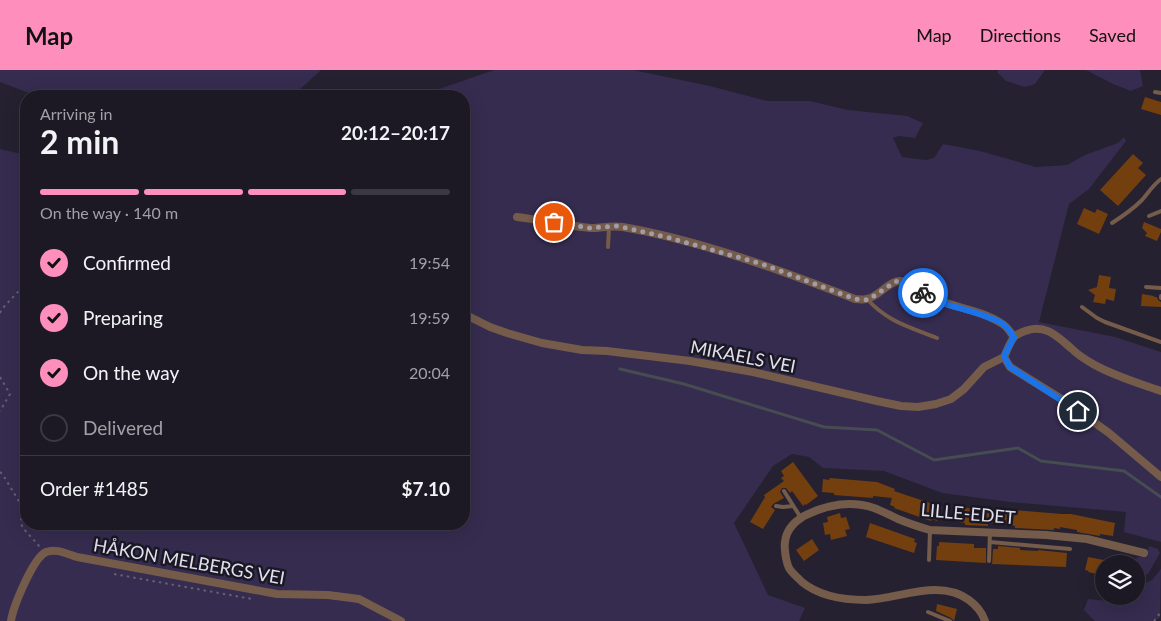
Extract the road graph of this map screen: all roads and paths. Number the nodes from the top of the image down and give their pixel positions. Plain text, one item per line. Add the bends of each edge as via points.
1 (1155, 92) dead end
2 (1161, 93) edge
3 (1161, 179) edge
4 (1161, 211) edge
5 (1149, 216) dead end
6 (517, 217) dead end
7 (1112, 223) dead end
8 (609, 227) junction
9 (608, 247) dead end
10 (1146, 287) dead end
11 (1161, 288) edge
12 (20, 290) edge
13 (868, 300) junction
14 (1082, 307) dead end
15 (0, 313) edge
16 (470, 317) edge
17 (1014, 337) junction
18 (937, 338) dead end
19 (1161, 342) edge
20 (1004, 356) junction
21 (0, 377) edge
22 (1161, 391) edge
23 (0, 411) edge
24 (0, 472) edge
25 (1161, 476) edge
26 (784, 491) dead end
27 (20, 503) edge
28 (776, 506) dead end
29 (793, 506) junction
30 (801, 518) junction
31 (25, 530) edge
32 (930, 530) junction
33 (990, 532) junction
34 (1028, 534) junction
35 (990, 542) junction
36 (1027, 544) junction
37 (1070, 549) dead end
38 (45, 552) junction
39 (1144, 553) dead end
40 (929, 560) dead end
41 (990, 561) dead end
42 (110, 573) dead end
43 (257, 600) dead end
44 (928, 612) dead end
45 (1161, 612) edge
46 (11, 621) edge
47 (401, 621) edge
48 (950, 621) edge
49 (985, 621) edge
50 (1154, 621) edge

1 - 2 lane
3 - 7 lane via 1142,200
4 - 5 lane
6 - 8 street via 590,228
8 - 9 lane
8 - 13 street via 624,227 716,250 855,299
10 - 11 lane
12 - 15 path
13 - 17 street via 901,280 929,297 1002,323
13 - 18 lane via 891,320
14 - 19 lane via 1106,322
16 - 20 street, MIKAELS VEI via 490,327 542,343 753,372 901,406 918,407 951,398 984,367
17 - 20 street
17 - 22 street via 1029,330 1045,329 1094,365
20 - 25 street via 1010,367 1109,433
21 - 23 path via 10,394
24 - 27 path
26 - 29 lane
28 - 29 lane
29 - 30 lane
30 - 32 street, LILLE-EDET via 826,506 854,504 871,507
30 - 49 street, LILLE-EDET via 785,535 784,548 788,568 802,582 820,592 867,600 929,590 950,591 978,607
31 - 38 path
32 - 33 street, LILLE-EDET
32 - 40 lane
33 - 34 street, LILLE-EDET
33 - 35 lane
34 - 36 lane
34 - 39 street, LILLE-EDET via 1086,539
35 - 36 lane
35 - 41 lane
36 - 37 lane
38 - 46 street via 25,580
38 - 47 street, HÅKON MELBERGS VEI via 58,551 277,594 360,599
42 - 43 path
44 - 48 lane
45 - 50 path

